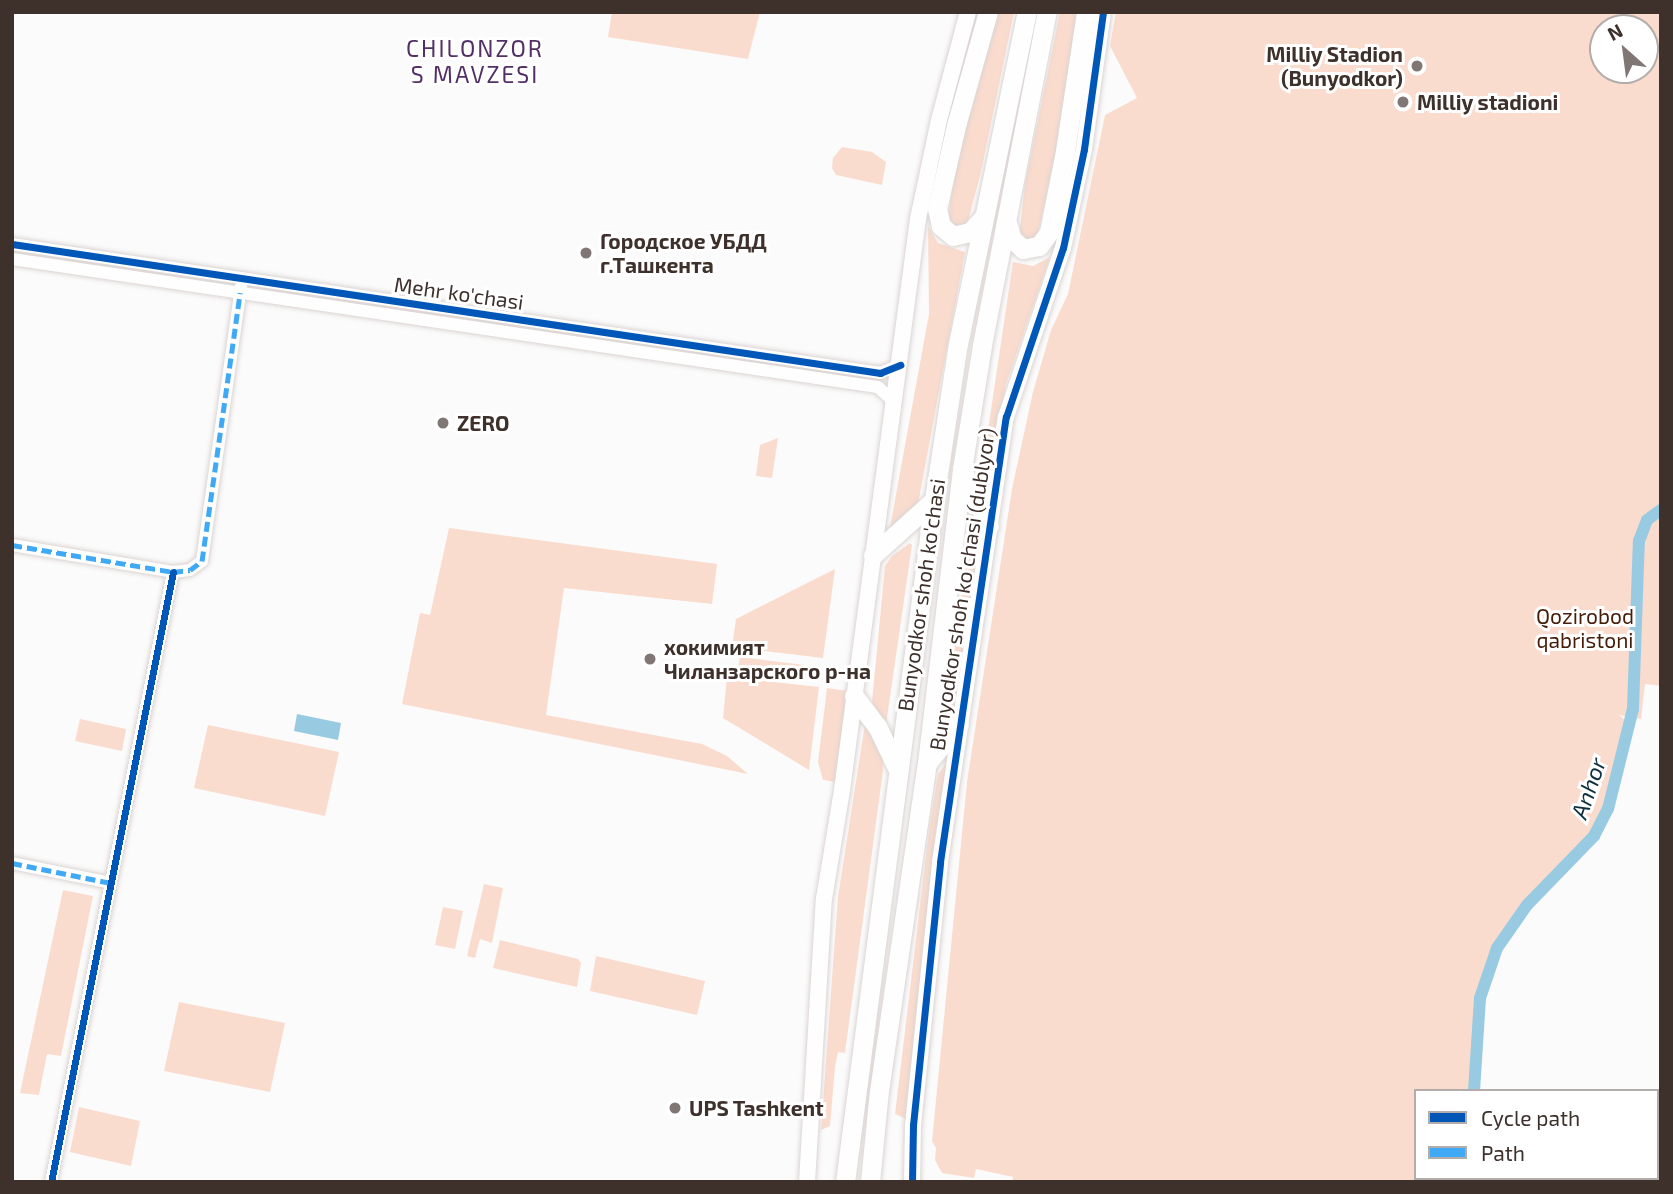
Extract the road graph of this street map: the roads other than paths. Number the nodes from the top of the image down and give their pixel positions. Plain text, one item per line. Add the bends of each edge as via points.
1 (968, 12) edge
2 (988, 12) edge
3 (1027, 12) edge
4 (1047, 12) edge
5 (1086, 12) edge
6 (1104, 12) edge
7 (983, 218) junction
8 (1007, 222) junction
9 (12, 244) edge
10 (12, 259) edge
11 (109, 259) junction
12 (107, 273) junction
13 (249, 279) junction
14 (247, 294) junction
15 (472, 312) junction
16 (495, 316) junction
17 (470, 327) junction
18 (493, 330) junction
19 (900, 365) junction
20 (880, 373) junction
21 (878, 387) junction
22 (894, 408) junction
23 (962, 469) junction
24 (933, 500) junction
25 (989, 526) junction
26 (12, 545) edge
27 (873, 555) junction
28 (173, 572) junction
29 (854, 696) junction
30 (959, 724) junction
31 (927, 763) junction
32 (898, 770) junction
33 (12, 863) edge
34 (111, 884) junction
35 (51, 1182) edge
36 (807, 1182) edge
37 (845, 1182) edge
38 (870, 1182) edge
39 (912, 1182) edge

1 - 19 street via 918,219
2 - 7 main road via 937,209 941,226 953,236 970,232
3 - 7 main road, Bunyodkor shoh ko'chasi
4 - 8 main road, Bunyodkor shoh ko'chasi
5 - 8 main road via 1049,232 1039,246 1023,249 1012,239
6 - 25 street, Bunyodkor shoh koʻchasi (dublyor) via 1084,149 1063,248 1006,417
7 - 24 main road, Bunyodkor shoh ko'chasi
8 - 23 main road, Bunyodkor shoh ko'chasi
9 - 11 street, Mehr ko'chasi
10 - 12 street, Mehr ko'chasi
11 - 12 street
11 - 13 street, Mehr ko'chasi
12 - 14 street, Mehr ko'chasi
13 - 14 street
13 - 15 street, Mehr ko'chasi
14 - 17 street, Mehr ko'chasi
14 - 28 street via 202,561 190,570
15 - 16 street, Mehr ko'chasi
15 - 17 street
16 - 18 street
16 - 20 street, Mehr ko'chasi
17 - 18 street, Mehr ko'chasi
18 - 21 street, Mehr ko'chasi
19 - 20 street
19 - 22 street
20 - 21 street
21 - 22 street
22 - 27 street
23 - 25 main road
23 - 31 main road, Bunyodkor shoh ko'chasi
24 - 27 main road
24 - 32 main road, Bunyodkor shoh ko'chasi
25 - 30 street, Bunyodkor shoh koʻchasi (dublyor)
26 - 28 street
27 - 29 street
28 - 34 street
29 - 32 main road via 877,726
29 - 36 street via 824,898
30 - 31 main road
30 - 39 street, Bunyodkor shoh koʻchasi (dublyor) via 913,1125
31 - 38 main road, Bunyodkor shoh ko'chasi
32 - 37 main road, Bunyodkor shoh ko'chasi
33 - 34 street
34 - 35 street

